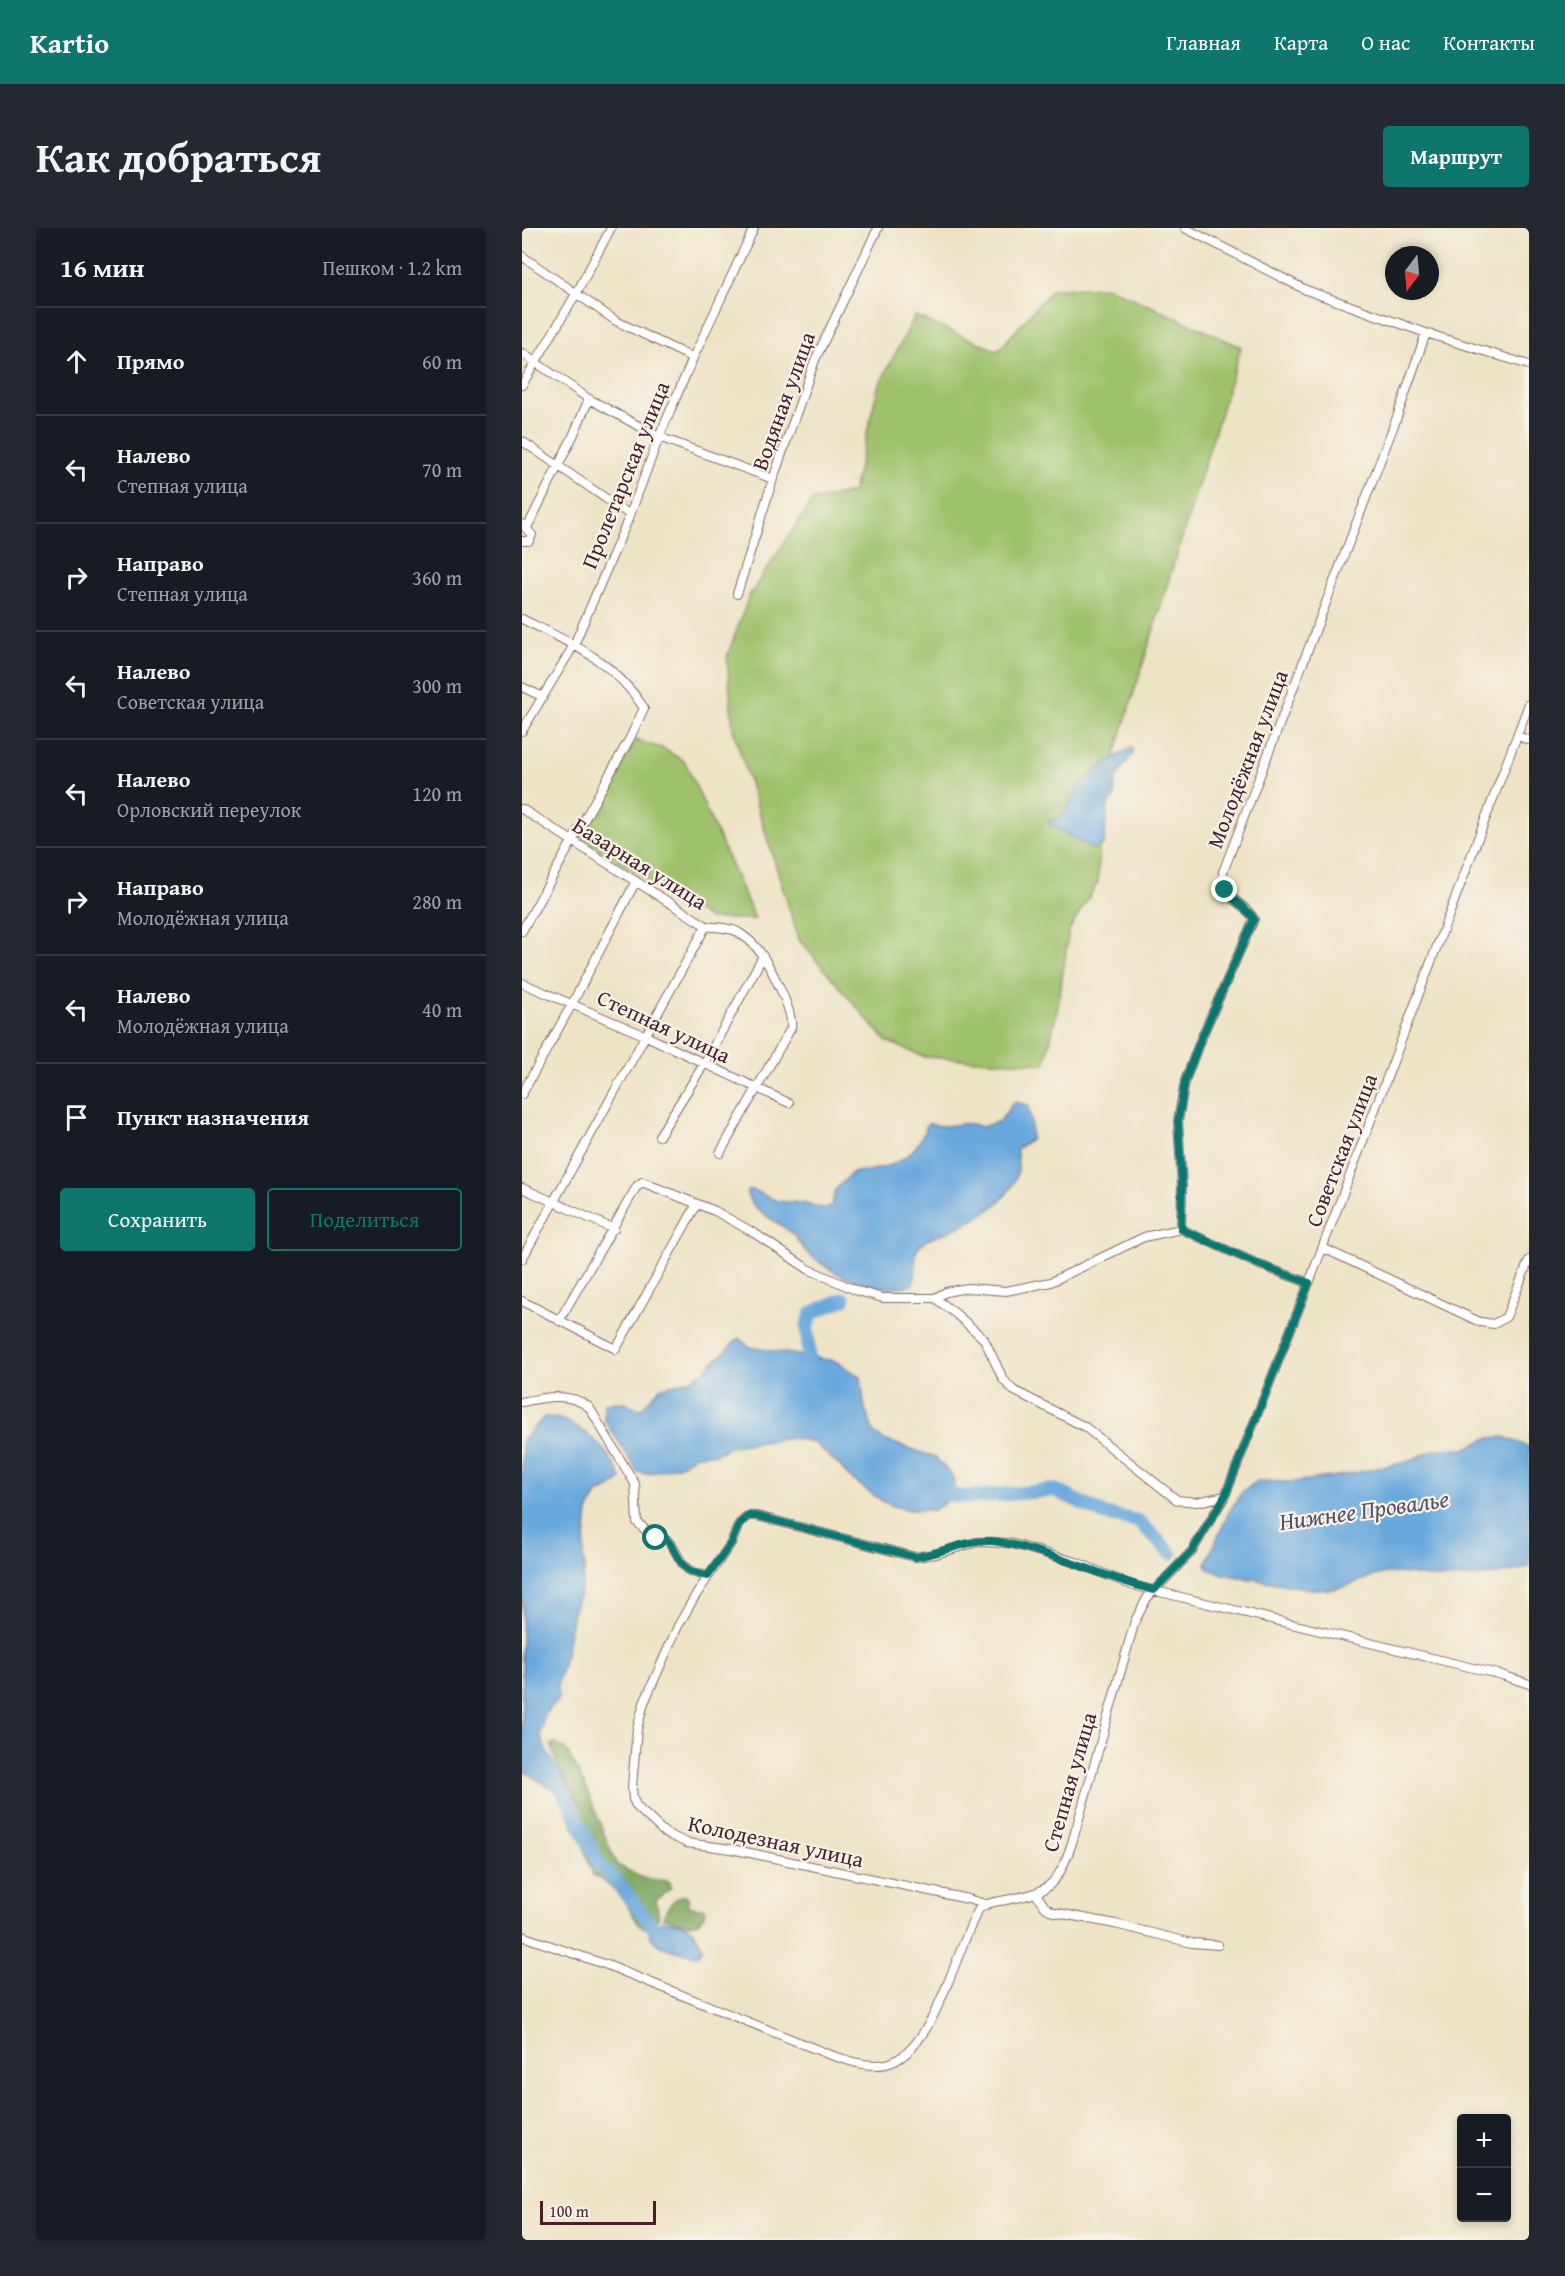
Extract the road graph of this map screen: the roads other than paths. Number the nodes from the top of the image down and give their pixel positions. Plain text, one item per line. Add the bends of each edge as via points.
1 (611, 228) edge
2 (754, 228) edge
3 (878, 228) edge
4 (1185, 228) edge
5 (522, 256) edge
6 (576, 294) junction
7 (1426, 333) junction
8 (522, 353) edge
9 (693, 358) junction
10 (536, 362) junction
11 (1529, 365) edge
12 (522, 386) edge
13 (589, 399) junction
14 (659, 437) junction
15 (522, 441) edge
16 (558, 465) junction
17 (773, 479) junction
18 (630, 515) junction
19 (524, 526) edge
20 (522, 541) edge
21 (737, 594) dead end
22 (522, 619) edge
23 (574, 645) junction
24 (522, 687) edge
25 (543, 697) junction
26 (1529, 704) edge
27 (522, 731) edge
28 (1517, 736) junction
29 (1529, 740) edge
30 (522, 809) edge
31 (572, 841) junction
32 (636, 881) junction
33 (706, 926) junction
34 (522, 931) edge
35 (763, 957) junction
36 (522, 984) edge
37 (572, 1004) junction
38 (646, 1036) junction
39 (704, 1064) junction
40 (756, 1089) junction
41 (522, 1094) edge
42 (789, 1103) dead end
43 (659, 1136) dead end
44 (720, 1153) dead end
45 (522, 1188) edge
46 (554, 1201) junction
47 (697, 1204) junction
48 (614, 1229) junction
49 (1181, 1229) junction
50 (1323, 1248) junction
51 (522, 1259) edge
52 (1529, 1260) edge
53 (1309, 1283) junction
54 (935, 1298) junction
55 (522, 1301) edge
56 (559, 1321) junction
57 (522, 1402) edge
58 (1225, 1496) junction
59 (708, 1576) junction
60 (1154, 1590) junction
61 (1529, 1684) edge
62 (1036, 1894) junction
63 (985, 1904) junction
64 (522, 1936) edge
65 (1218, 1945) dead end

1 - 6 street
2 - 9 street, Пролетарская улица
3 - 17 street, Водяная улица via 815,360
4 - 7 street via 1306,290
5 - 6 street
6 - 9 street via 616,321
6 - 10 street
7 - 11 street
7 - 49 street, Молодёжная улица via 1223,872 1225,890 1254,919 1182,1091 1178,1121
8 - 10 street
9 - 14 street, Пролетарская улица
10 - 12 street
10 - 13 street
13 - 14 street
13 - 16 street
14 - 17 street
14 - 18 street, Пролетарская улица
15 - 16 street
16 - 18 street
16 - 19 street
17 - 21 street, Водяная улица
18 - 23 street, Пролетарская улица
19 - 20 street via 532,536 529,541
22 - 23 street
23 - 25 street, Пролетарская улица
23 - 31 street via 607,666 631,688 644,708
24 - 25 street
25 - 27 street, Пролетарская улица
26 - 28 street, Советская улица
28 - 29 street
28 - 50 street, Советская улица
30 - 31 street, Базарная улица
31 - 32 street, Базарная улица
31 - 34 street
32 - 33 street, Базарная улица
32 - 37 street
33 - 35 street, Базарная улица via 738,932
33 - 38 street
35 - 39 street
35 - 40 street, Базарная улица via 791,1016 792,1028
36 - 37 street, Степная улица
37 - 38 street, Степная улица
37 - 41 street
38 - 39 street, Степная улица
38 - 46 street
39 - 40 street, Степная улица
39 - 43 street
40 - 42 street, Степная улица
40 - 44 street
45 - 46 street
46 - 48 street
46 - 51 street
47 - 48 street via 642,1182
47 - 54 street via 732,1220 834,1282 883,1298
47 - 56 street via 616,1349
48 - 56 street
49 - 53 street
49 - 54 street via 1144,1237 1051,1282 1006,1291 956,1290
50 - 52 street via 1480,1322 1494,1324 1506,1317
50 - 53 street, Советская улица
53 - 58 street, Советская улица
54 - 58 street via 984,1339 1003,1379 1018,1393 1085,1427 1177,1500 1197,1502
55 - 56 street
57 - 59 street via 558,1396 582,1401 589,1407 635,1484 639,1526 656,1538 667,1540 690,1571
58 - 60 street, Советская улица via 1192,1551
59 - 60 street via 739,1524 748,1516 757,1516 915,1557 977,1542 1010,1543
59 - 63 street, Колодезная улица via 678,1626 640,1715 632,1787 637,1807 665,1833 687,1843
60 - 61 street
60 - 62 street, Степная улица via 1135,1621 1065,1862 1054,1882
62 - 63 street
62 - 65 street via 1053,1912 1192,1943
63 - 64 street via 973,1920 928,2026 913,2048 900,2059 874,2065 828,2054 607,1965

